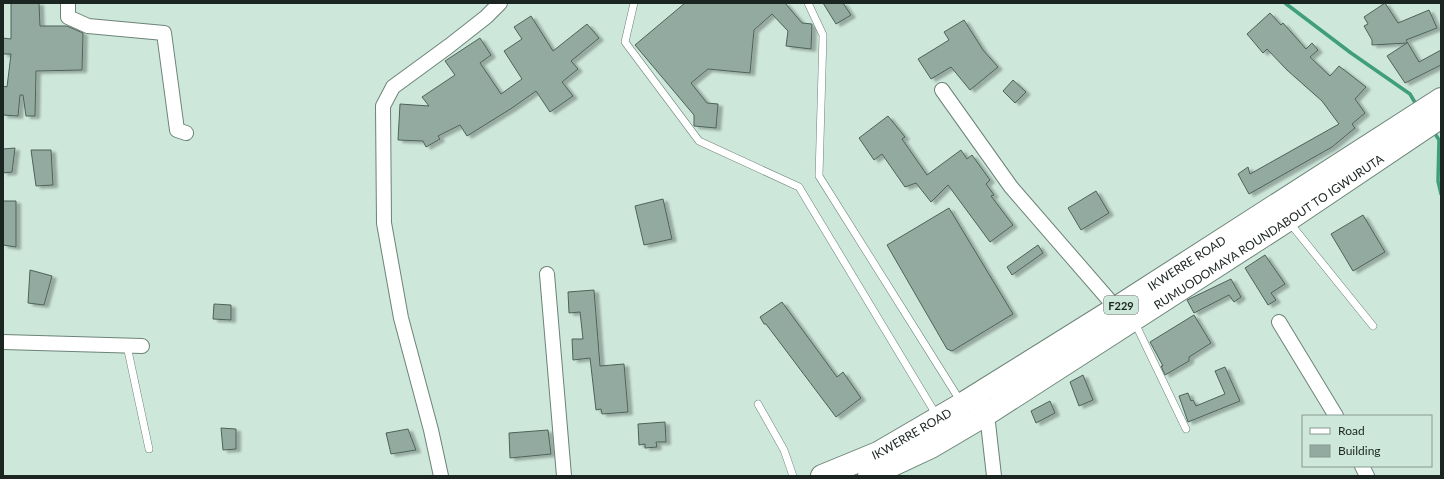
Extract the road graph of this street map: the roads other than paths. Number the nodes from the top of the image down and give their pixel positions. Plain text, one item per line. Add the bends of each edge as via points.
1 (68, 3) edge
2 (500, 3) edge
3 (634, 3) edge
4 (808, 3) edge
5 (942, 90) dead end
6 (1429, 116) edge
7 (186, 133) dead end
8 (1288, 220) junction
9 (547, 274) dead end
10 (1124, 313) junction
11 (1279, 322) dead end
12 (1373, 326) dead end
13 (3, 342) edge
14 (127, 346) junction
15 (142, 346) dead end
16 (970, 399) junction
17 (758, 404) dead end
18 (987, 414) junction
19 (1335, 415) edge
20 (938, 418) junction
21 (1186, 429) dead end
22 (149, 449) dead end
23 (1362, 467) edge
24 (441, 476) edge
25 (564, 476) edge
26 (793, 476) edge
27 (822, 476) edge
28 (869, 476) edge
29 (994, 476) edge
30 (1367, 476) edge

1 - 7 street via 68,17 88,26 164,33 177,130
2 - 24 street via 455,42 392,87 383,106 384,223 401,318
3 - 20 lane via 625,42 699,141 799,187
4 - 16 lane via 823,35 819,176
5 - 10 street via 1011,186
6 - 8 main road, RUMUODOMAYA ROUNDABOUT TO IGWURUTA / F229
6 - 10 main road, IKWERRE ROAD / F229
8 - 10 main road, RUMUODOMAYA ROUNDABOUT TO IGWURUTA / F229
8 - 12 lane
9 - 25 street
10 - 16 main road, IKWERRE ROAD / F229
10 - 18 main road, RUMUODOMAYA ROUNDABOUT TO IGWURUTA / F229
10 - 21 lane
11 - 19 street
13 - 14 street
14 - 15 street
14 - 22 lane
16 - 18 street
16 - 20 main road, IKWERRE ROAD / F229
17 - 26 lane via 784,450
18 - 28 main road, RUMUODOMAYA ROUNDABOUT TO IGWURUTA / F229 via 899,466
18 - 29 street
20 - 27 main road, IKWERRE ROAD / F229 via 878,453
23 - 30 street

